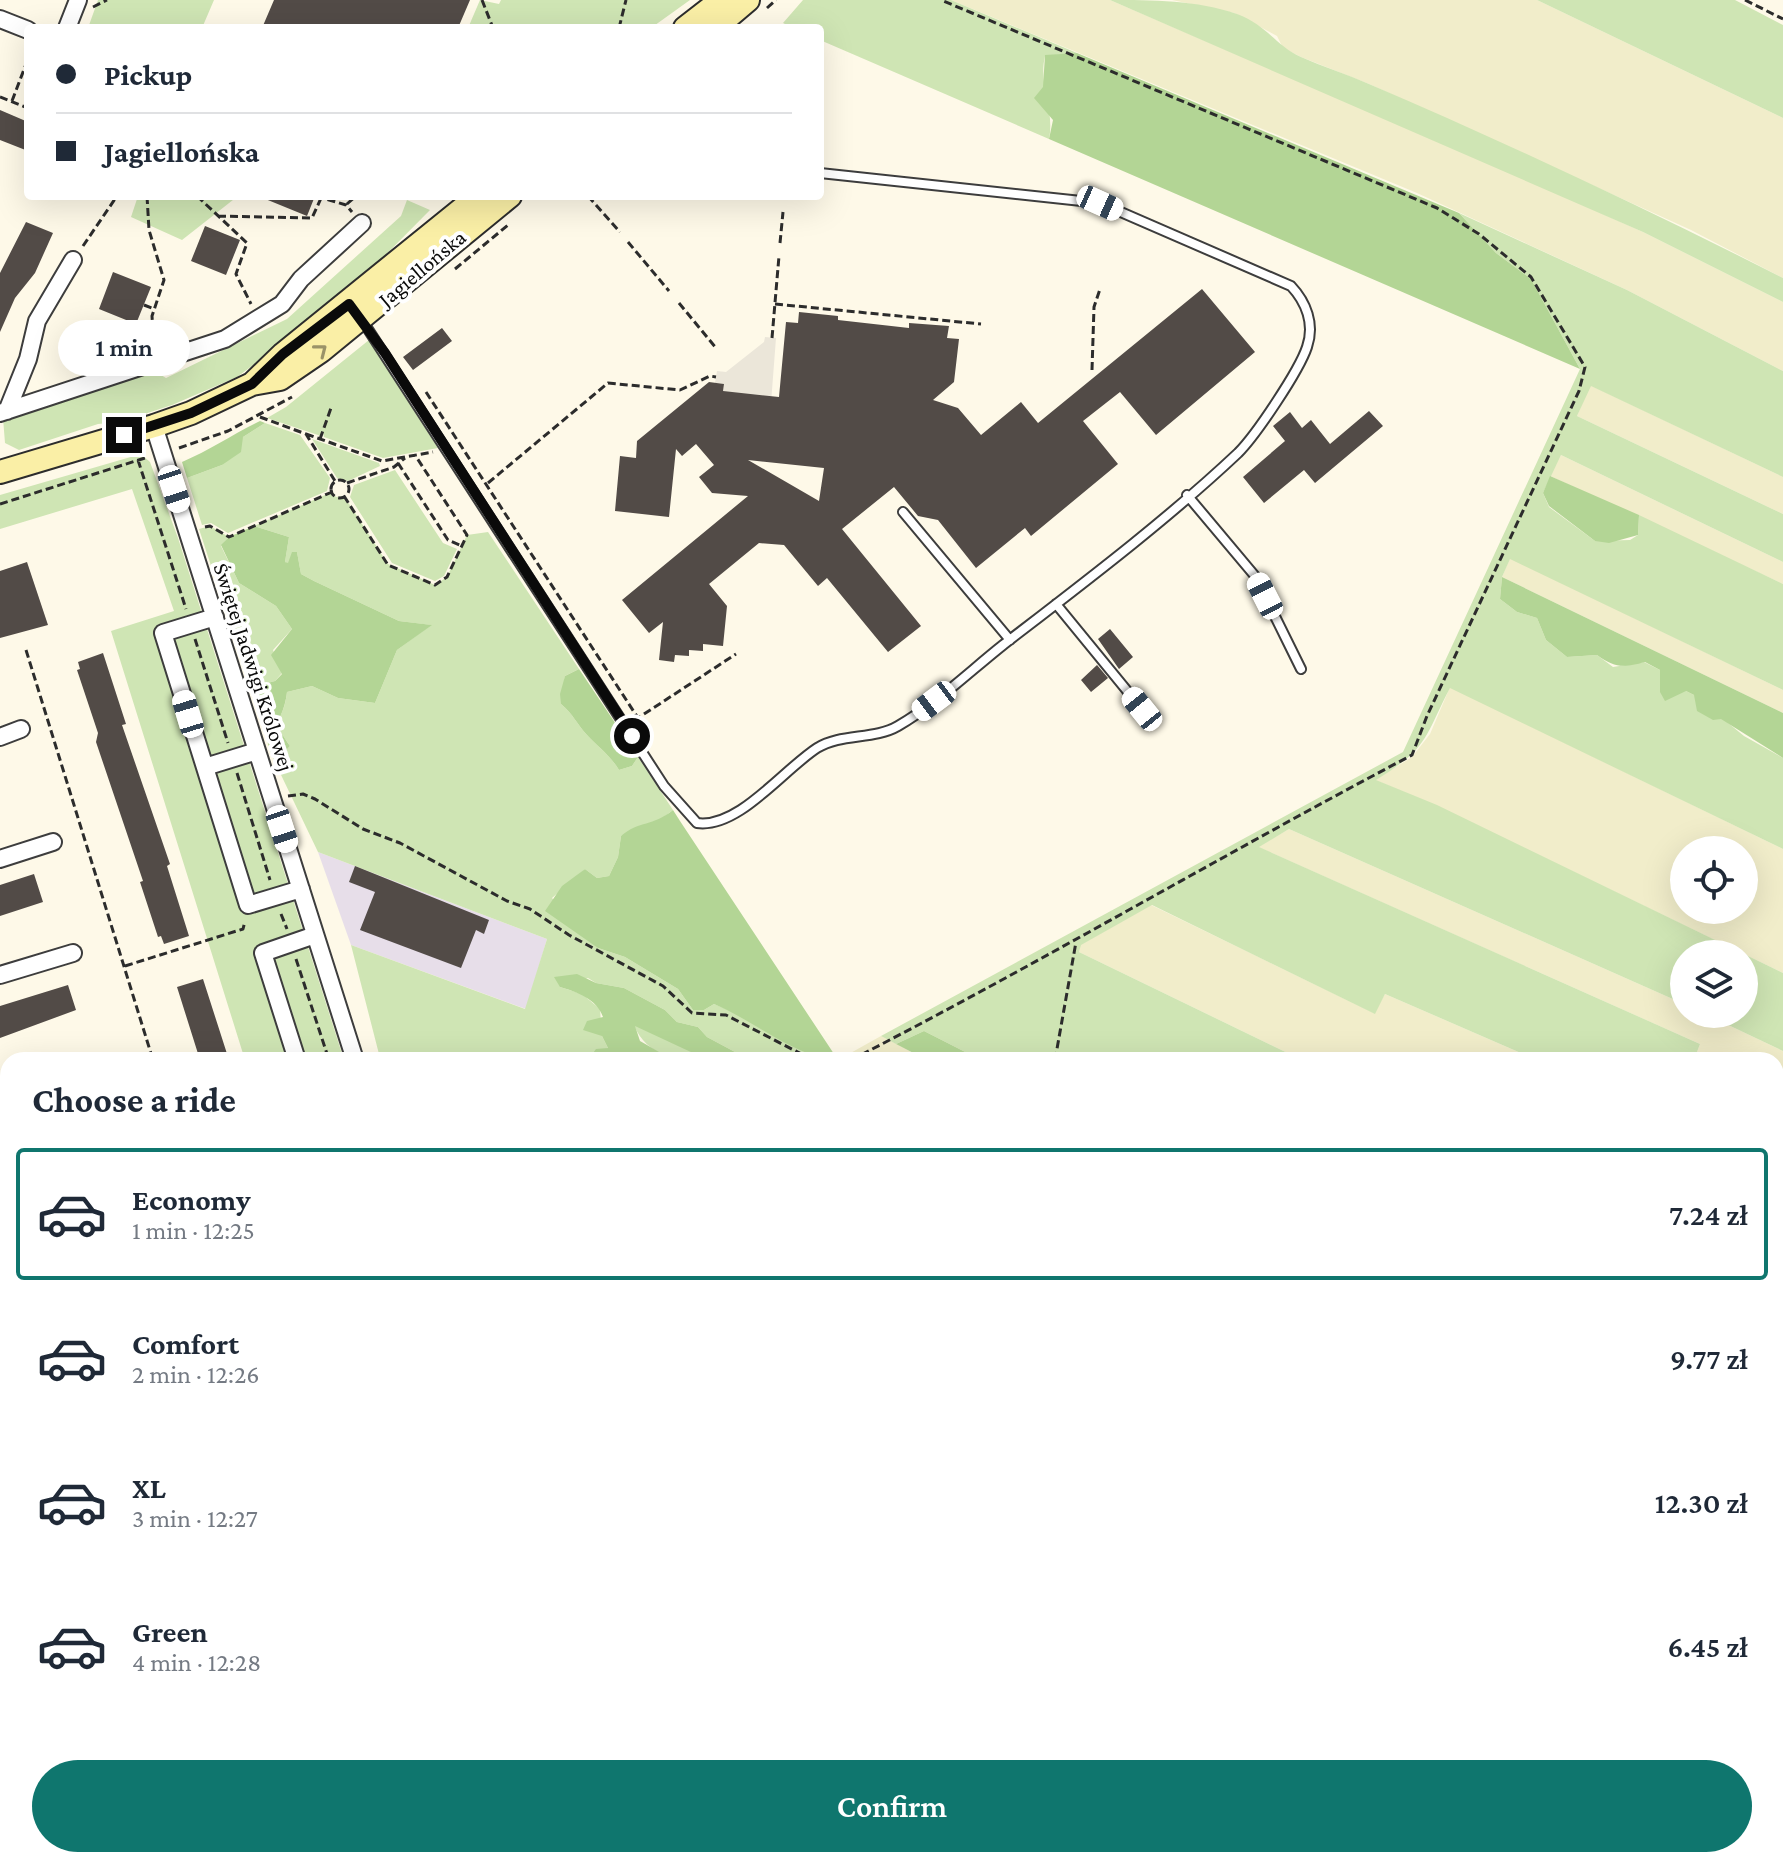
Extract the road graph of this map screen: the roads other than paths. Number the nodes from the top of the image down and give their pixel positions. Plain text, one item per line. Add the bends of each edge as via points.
1 (78, 0) edge
2 (735, 2) edge
3 (0, 19) edge
4 (69, 24) edge
5 (693, 24) edge
6 (718, 24) edge
7 (24, 28) edge
8 (824, 173) edge
9 (474, 200) edge
10 (505, 200) edge
11 (362, 223) road end
12 (73, 260) road end
13 (355, 311) junction
14 (3, 412) edge
15 (154, 426) junction
16 (1, 469) edge
17 (1187, 495) junction
18 (903, 512) dead end
19 (1056, 604) junction
20 (215, 617) junction
21 (1010, 640) junction
22 (1301, 669) dead end
23 (1142, 709) dead end
24 (21, 729) dead end
25 (0, 737) edge
26 (257, 751) junction
27 (205, 767) junction
28 (53, 842) dead end
29 (0, 859) edge
30 (301, 889) junction
31 (315, 935) junction
32 (73, 953) dead end
33 (0, 975) edge
34 (294, 1052) edge
35 (348, 1052) edge

1 - 4 street
2 - 5 street
2 - 6 street
3 - 7 street
8 - 17 lane via 1100,203 1291,286 1303,298 1311,325 1308,346 1240,450
9 - 13 street, Jagiellońska
10 - 13 street, Jagiellońska
11 - 14 street via 301,279 282,304 225,339
12 - 14 street via 37,321 28,359
13 - 15 street, Jagiellońska via 283,354 252,384
13 - 21 lane via 664,786 697,823 713,825 735,814 818,747 894,729
15 - 16 street, Jagiellońska
15 - 20 street, Świętej Jadwigi Królowej
17 - 19 lane
17 - 22 lane via 1255,576
18 - 21 lane
19 - 21 lane
19 - 23 lane
20 - 26 street, Świętej Jadwigi Królowej
20 - 27 street via 163,633
24 - 25 street
26 - 27 street
26 - 30 street, Świętej Jadwigi Królowej
27 - 30 street via 248,905
28 - 29 street
30 - 31 street, Świętej Jadwigi Królowej
31 - 34 street via 263,953
31 - 35 street, Świętej Jadwigi Królowej
32 - 33 street

